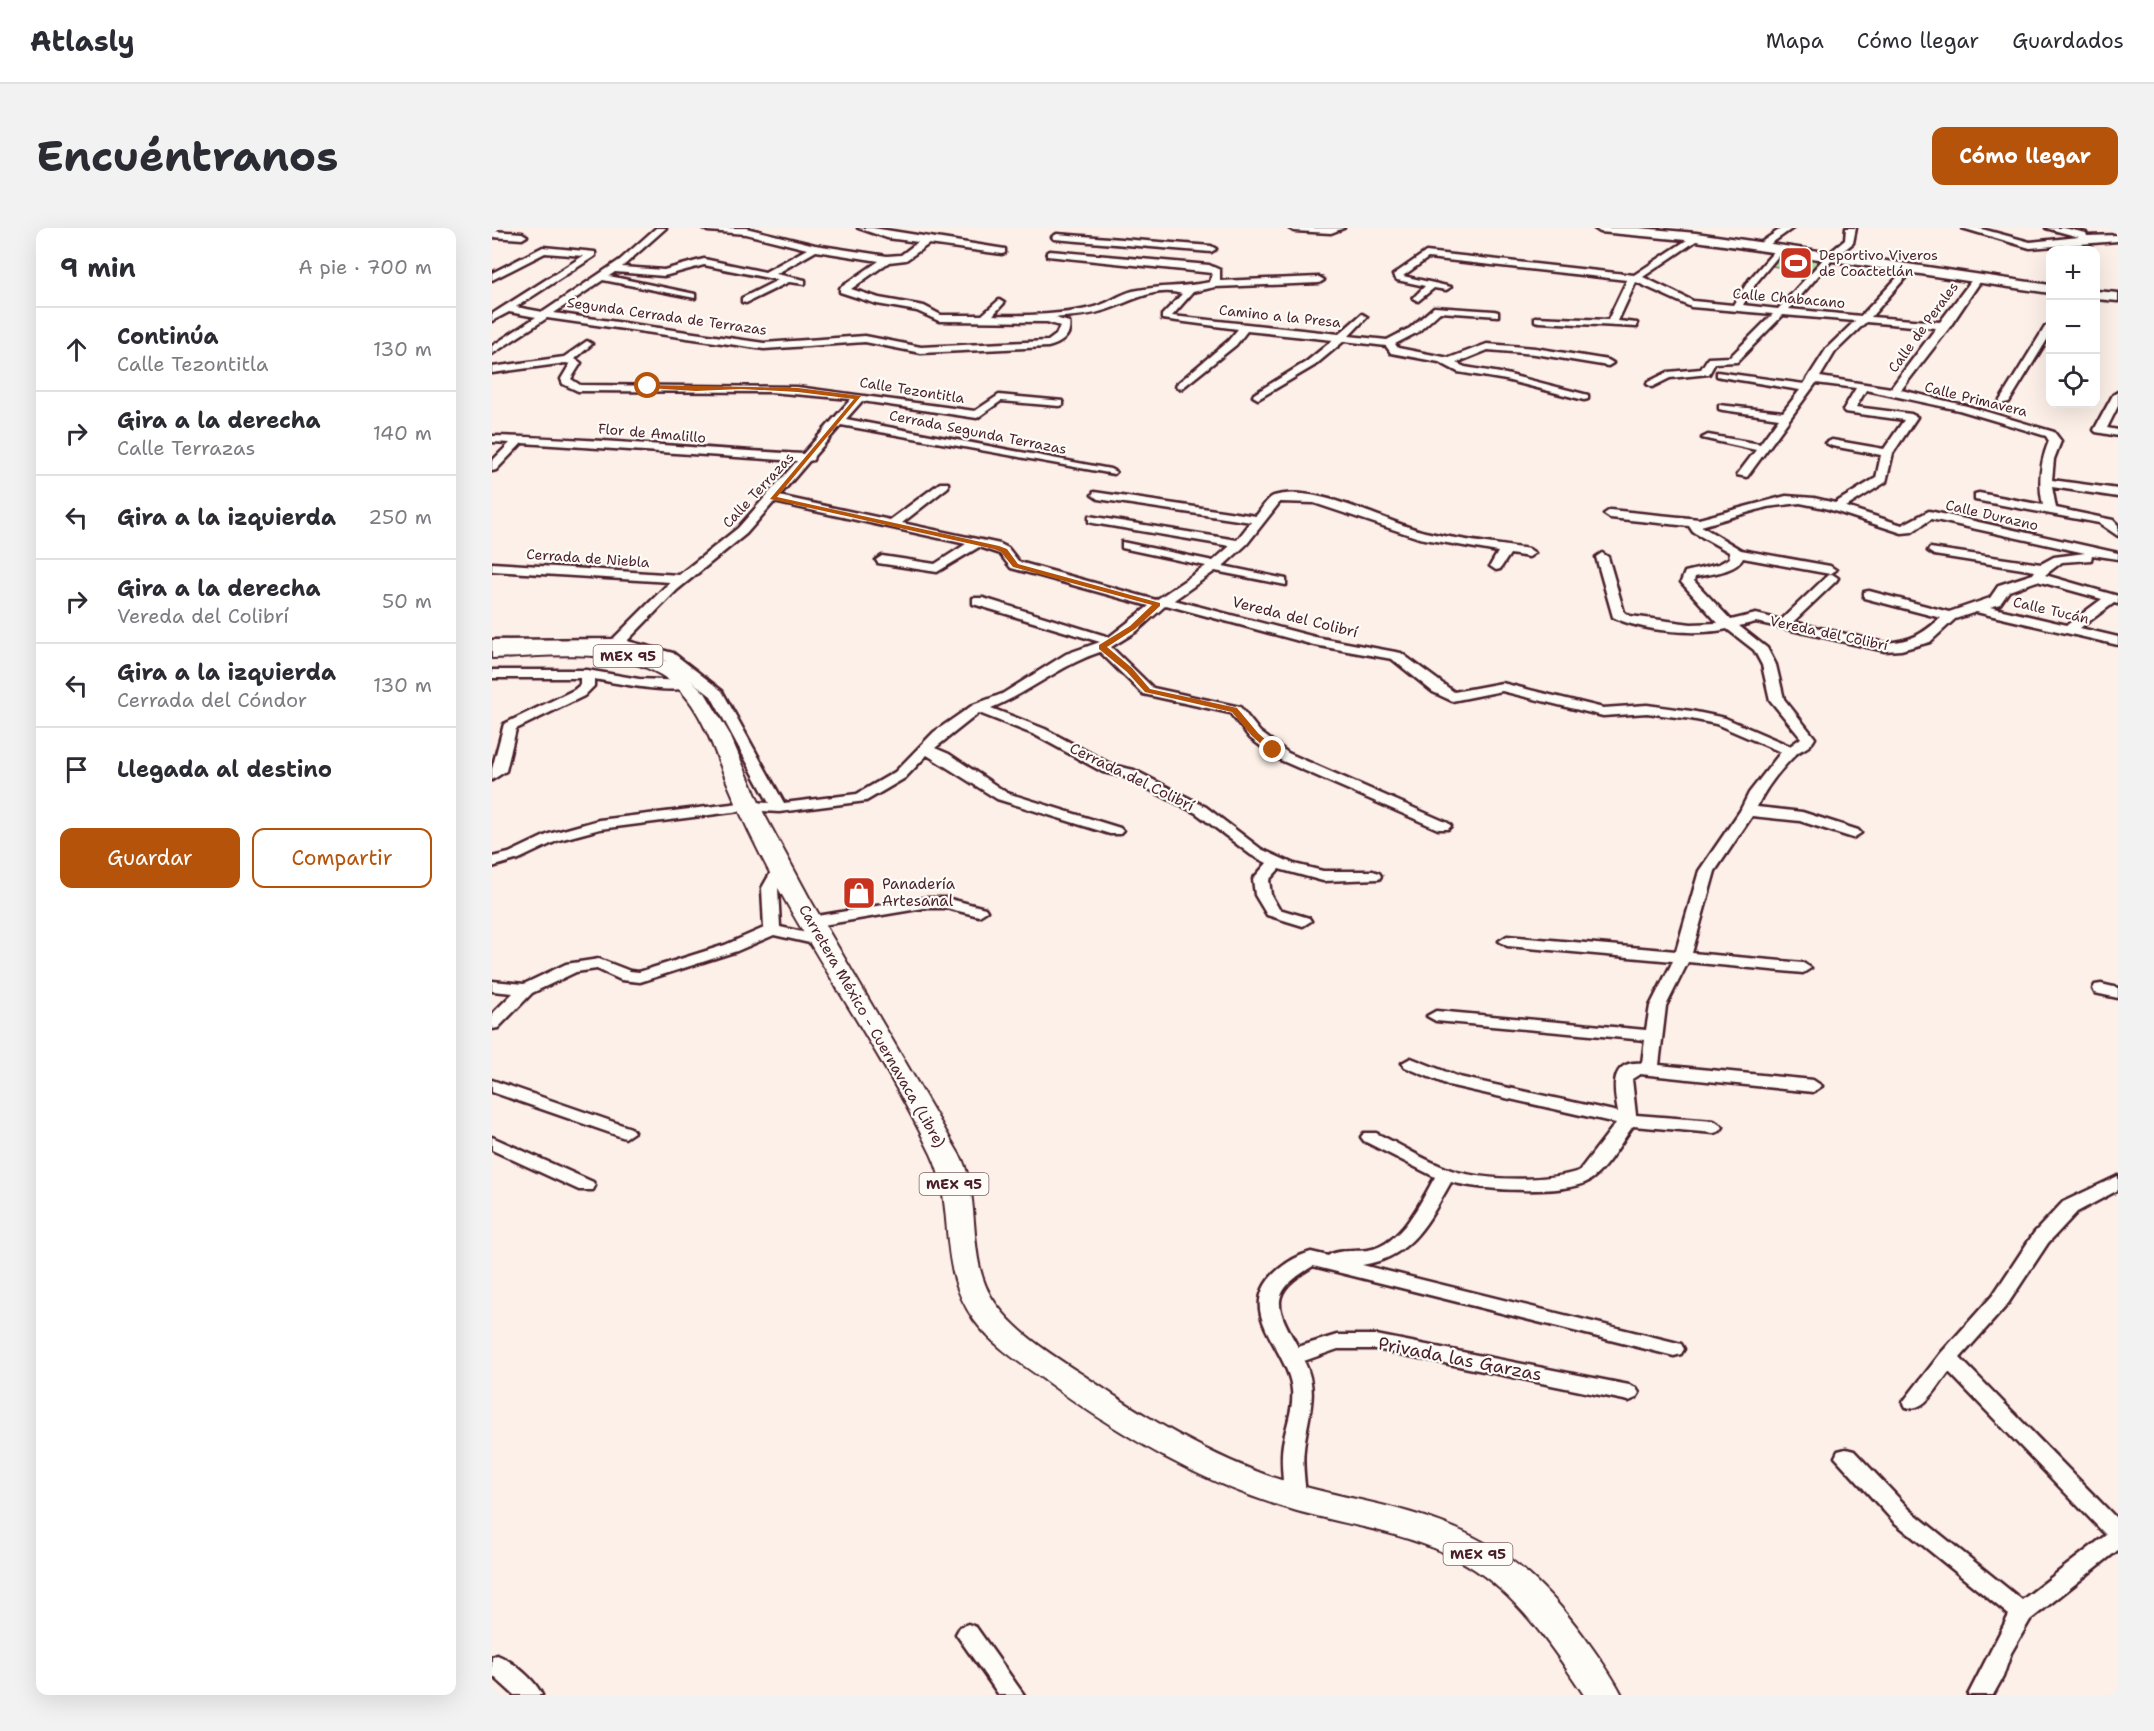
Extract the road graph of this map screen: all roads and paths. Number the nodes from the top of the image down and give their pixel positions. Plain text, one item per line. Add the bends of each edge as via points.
1 (661, 228) edge
2 (708, 228) edge
3 (863, 228) edge
4 (1294, 228) edge
5 (1339, 228) edge
6 (1600, 228) edge
7 (1788, 228) edge
8 (1851, 228) edge
9 (1967, 228) edge
10 (2051, 228) edge
11 (492, 234) edge
12 (522, 236) dead end
13 (1057, 237) dead end
14 (1696, 237) junction
15 (2094, 238) junction
16 (2118, 238) edge
17 (926, 241) junction
18 (1760, 247) junction
19 (815, 248) junction
20 (1211, 249) dead end
21 (1778, 250) junction
22 (1002, 251) dead end
23 (1050, 254) dead end
24 (1830, 257) junction
25 (887, 259) junction
26 (1909, 268) junction
27 (613, 269) junction
28 (766, 275) junction
29 (492, 277) edge
30 (601, 277) junction
31 (1636, 278) junction
32 (788, 279) junction
33 (1977, 279) junction
34 (1319, 280) dead end
35 (802, 282) dead end
36 (1215, 284) junction
37 (1431, 285) junction
38 (1446, 287) dead end
39 (2046, 288) edge
40 (1187, 292) junction
41 (1271, 292) dead end
42 (2100, 295) edge
43 (691, 296) dead end
44 (2118, 297) edge
45 (1418, 298) dead end
46 (746, 300) dead end
47 (999, 303) dead end
48 (1737, 307) junction
49 (507, 309) junction
50 (1780, 310) junction
51 (547, 313) junction
52 (1494, 314) dead end
53 (1362, 317) dead end
54 (492, 318) edge
55 (1864, 318) junction
56 (1031, 319) junction
57 (1539, 319) dead end
58 (983, 320) junction
59 (1563, 321) junction
60 (1612, 323) junction
61 (1634, 325) dead end
62 (1945, 326) junction
63 (1245, 327) junction
64 (1558, 333) dead end
65 (2046, 334) edge
66 (1342, 337) junction
67 (1389, 343) junction
68 (586, 344) dead end
69 (492, 351) edge
70 (567, 360) junction
71 (1446, 363) junction
72 (1608, 363) dead end
73 (492, 370) edge
74 (1721, 374) dead end
75 (1652, 384) dead end
76 (1810, 384) junction
77 (1863, 385) junction
78 (1181, 386) dead end
79 (1894, 392) junction
80 (2118, 395) edge
81 (1258, 396) dead end
82 (859, 397) junction
83 (1584, 397) dead end
84 (2004, 402) dead end
85 (1059, 403) dead end
86 (1723, 407) dead end
87 (1786, 417) junction
88 (840, 422) junction
89 (2118, 433) edge
90 (1708, 438) dead end
91 (492, 439) edge
92 (518, 441) junction
93 (1832, 443) dead end
94 (1763, 448) junction
95 (1887, 453) junction
96 (809, 458) junction
97 (492, 468) edge
98 (1110, 472) dead end
99 (1743, 475) dead end
100 (2045, 483) junction
101 (944, 485) dead end
102 (2118, 493) edge
103 (1098, 495) dead end
104 (1979, 497) dead end
105 (773, 498) junction
106 (1834, 509) junction
107 (2050, 512) junction
108 (1610, 514) dead end
109 (1094, 519) dead end
110 (1259, 520) junction
111 (1700, 523) junction
112 (893, 524) junction
113 (2118, 532) edge
114 (977, 543) junction
115 (1238, 544) junction
116 (1126, 545) dead end
117 (1506, 550) junction
118 (1934, 551) dead end
119 (1529, 553) dead end
120 (1737, 553) junction
121 (1602, 557) dead end
122 (882, 560) dead end
123 (2117, 560) edge
124 (1214, 566) junction
125 (1496, 566) dead end
126 (492, 567) edge
127 (2039, 572) junction
128 (682, 579) junction
129 (1281, 582) dead end
130 (1869, 595) dead end
131 (2115, 599) edge
132 (978, 601) dead end
133 (1161, 603) junction
134 (1976, 608) junction
135 (1950, 616) junction
136 (1785, 623) junction
137 (1729, 625) junction
138 (2070, 629) junction
139 (2118, 641) edge
140 (617, 643) junction
141 (492, 644) edge
142 (1106, 644) junction
143 (492, 652) edge
144 (492, 674) edge
145 (587, 674) junction
146 (686, 685) junction
147 (978, 708) junction
148 (925, 749) junction
149 (1790, 751) junction
150 (492, 776) edge
151 (748, 806) junction
152 (779, 808) junction
153 (1748, 811) junction
154 (1443, 826) dead end
155 (1115, 831) dead end
156 (1853, 832) dead end
157 (492, 862) edge
158 (1277, 862) junction
159 (781, 868) junction
160 (1373, 876) dead end
161 (978, 911) dead end
162 (1303, 921) dead end
163 (772, 930) junction
164 (817, 932) junction
165 (1507, 941) dead end
166 (1682, 959) junction
167 (1803, 968) dead end
168 (492, 986) edge
169 (526, 989) junction
170 (1436, 1016) dead end
171 (492, 1024) edge
172 (1654, 1036) junction
173 (1411, 1063) dead end
174 (1650, 1068) junction
175 (492, 1086) edge
176 (1813, 1086) dead end
177 (1628, 1120) junction
178 (1714, 1127) dead end
179 (625, 1132) dead end
180 (1370, 1137) dead end
181 (492, 1143) edge
182 (1446, 1174) junction
183 (2118, 1182) edge
184 (586, 1186) dead end
185 (1311, 1259) junction
186 (1674, 1349) dead end
187 (1292, 1357) junction
188 (1948, 1358) junction
189 (1629, 1393) dead end
190 (1914, 1402) dead end
191 (1846, 1457) dead end
192 (1295, 1497) junction
193 (2118, 1534) edge
194 (2118, 1538) edge
195 (2022, 1613) junction
196 (968, 1634) dead end
197 (497, 1665) dead end
198 (530, 1695) edge
199 (1012, 1695) edge
200 (1604, 1695) edge
201 (1980, 1695) edge

1 - 27 street
2 - 19 street via 746,231
3 - 17 street
4 - 5 street
6 - 14 street
7 - 18 street
8 - 24 street via 1850,241
9 - 15 street via 2030,245
10 - 15 street
11 - 12 street
13 - 20 street via 1134,239
14 - 18 street
14 - 31 street
15 - 16 street
17 - 22 street
17 - 25 street via 903,258
18 - 21 street
19 - 25 street
19 - 28 street
21 - 24 street
21 - 48 street
23 - 36 street via 1209,268 1217,272
24 - 26 street
24 - 50 street
25 - 58 street via 843,290 920,308 939,318
26 - 33 street
26 - 55 street
27 - 28 street via 664,273 704,262
27 - 30 street
28 - 32 street
29 - 49 street via 543,250 591,254
30 - 43 street
30 - 51 street
31 - 37 street, Calle Chabacano via 1432,255 1425,255 1398,275
31 - 48 street, Calle Chabacano via 1691,304
31 - 60 street
32 - 35 street
32 - 46 street
33 - 39 street
33 - 62 street, Calle de Perales
34 - 36 street
36 - 40 street
37 - 38 street
37 - 45 street
40 - 41 street via 1219,286
40 - 56 street via 1167,289 1133,294 1099,309
40 - 63 street, Camino a la Presa via 1166,317
42 - 44 street
47 - 58 street
48 - 50 street, Calle Chabacano
49 - 51 street
49 - 54 street
50 - 55 street, Calle Chabacano
50 - 75 street via 1733,360 1712,360 1704,372 1668,375
51 - 56 street, Segunda Cerrada de Terrazas via 764,346 865,339 921,350 1048,344 1059,339 1065,324
51 - 69 street
52 - 67 street via 1438,309 1414,330
53 - 66 street
55 - 62 street, Calle Chabacano
55 - 76 street via 1831,350
56 - 58 street
57 - 59 street
59 - 60 street
59 - 64 street
60 - 61 street
62 - 79 street, Calle de Perales
63 - 66 street, Camino a la Presa
63 - 78 street
65 - 84 street
66 - 67 street, Camino a la Presa
66 - 81 street
67 - 71 street, Camino a la Presa via 1395,351 1434,357
68 - 70 street
70 - 73 street
70 - 82 street, Calle Tezontitla via 576,363 566,379 578,388 741,387
71 - 72 street via 1487,347
71 - 83 street, Camino a la Presa
74 - 76 street, Calle Primavera
76 - 77 street, Calle Primavera
76 - 87 street
77 - 79 street, Calle Primavera
77 - 95 street via 1849,410 1911,417
79 - 100 street, Calle Primavera via 2050,434 2055,441 2047,458
80 - 89 street via 2100,430
82 - 85 street, Calle Tezontitla via 977,415 997,399
82 - 88 street, Calle Terrazas
86 - 87 street
87 - 94 street
88 - 96 street, Calle Terrazas
88 - 98 street, Cerrada Segunda Terrazas
90 - 94 street
91 - 92 street, Flor de Amalillo
92 - 96 street, Flor de Amalillo
92 - 97 street
93 - 95 street
94 - 99 street
95 - 106 street via 1882,480
96 - 105 street, Calle Terrazas
100 - 102 street
100 - 107 street, Calle Primavera
101 - 112 street
103 - 110 street
104 - 107 street
105 - 112 street, Vereda del Colibrí
105 - 128 street, Calle Terrazas via 742,531
106 - 111 street, Calle Durazno via 1787,499
106 - 123 street, Calle Durazno via 1902,529 1929,515
107 - 113 street via 2102,520
108 - 111 street
109 - 115 street
110 - 115 street
110 - 117 street via 1276,499 1298,498 1329,502 1422,535
111 - 120 street via 1695,525 1697,529
112 - 114 street, Vereda del Colibrí
114 - 122 street via 937,568
114 - 133 street, Vereda del Colibrí via 1004,550 1015,565
115 - 124 street
116 - 124 street
117 - 119 street
117 - 125 street
118 - 127 street
120 - 136 street via 1831,574
120 - 137 street via 1732,563 1686,578
121 - 137 street, Vereda del Colibrí via 1618,614 1627,619 1694,627
123 - 127 street, Vereda del Colibrí via 2057,560
124 - 129 street
124 - 133 street
126 - 128 street, Cerrada de Niebla
127 - 131 street
127 - 134 street, Vereda del Colibrí via 2004,588 1995,601
128 - 140 street, Calle Terrazas
130 - 135 street
131 - 138 street
132 - 142 street
133 - 142 street
133 - 149 street, Vereda del Colibrí via 1314,641 1396,656 1452,696 1502,687 1603,712 1647,709 1691,715 1720,721
134 - 135 street, Vereda del Colibrí
134 - 138 street, Calle Tucán
135 - 136 street, Vereda del Colibrí via 1925,639 1885,647
136 - 137 street, Vereda del Colibrí via 1756,618
137 - 149 street via 1760,648 1769,665 1777,700 1809,738
138 - 139 street, Calle Tucán
140 - 141 street
140 - 152 street via 668,656 717,694
142 - 147 street via 1071,657 1007,697
142 - 154 street via 1148,691 1234,710 1255,735 1283,756
143 - 146 main road, Carretera México - Cuernavaca (Libre) / MEX 95 via 581,651 625,655 669,670
144 - 145 street
145 - 146 street via 639,683
145 - 150 street via 587,686 579,693 506,730 499,771
146 - 151 main road, Carretera México - Cuernavaca (Libre) / MEX 95 via 723,744
147 - 148 street
147 - 158 street, Cerrada del Colibrí via 1040,732 1108,769 1138,778 1212,817 1256,852
148 - 152 street via 900,775 861,798
148 - 155 street via 944,757 1002,796
149 - 153 street via 1754,796
151 - 152 street
151 - 157 street via 599,825 554,837
151 - 159 main road, Carretera México - Cuernavaca (Libre) / MEX 95
153 - 156 street via 1802,817
153 - 166 street via 1710,865
158 - 160 street, Cerrada del Colibrí via 1323,876
158 - 162 street via 1262,879 1263,895 1273,912
159 - 163 street via 770,888
159 - 164 main road, Carretera México - Cuernavaca (Libre) / MEX 95
161 - 164 street via 946,903 924,903
163 - 164 street
163 - 169 street via 731,948 640,977 599,964 572,968
164 - 192 main road, Carretera México - Cuernavaca (Libre) / MEX 95 via 951,1167 963,1259 971,1288 984,1312 1041,1362 1171,1446 1208,1466
165 - 166 street
166 - 167 street
166 - 172 street via 1658,1005
168 - 169 street
169 - 171 street
170 - 172 street
172 - 174 street
173 - 177 street via 1454,1081
174 - 176 street
174 - 177 street via 1637,1068 1624,1076
175 - 179 street
177 - 178 street
177 - 182 street via 1579,1179 1533,1185
180 - 182 street
181 - 184 street
182 - 185 street via 1419,1220 1390,1250 1358,1259
183 - 188 street via 2070,1207 2041,1238 2000,1300
185 - 186 street
185 - 187 street via 1277,1281 1271,1296 1270,1312 1276,1331
187 - 189 street, Privada las Garzas via 1337,1342 1376,1342
187 - 192 street via 1302,1383 1303,1409 1293,1450
188 - 190 street
188 - 193 street
191 - 195 street via 1902,1516
192 - 200 main road, Carretera México - Cuernavaca (Libre) / MEX 95 via 1411,1526 1479,1554 1532,1597
194 - 195 street
195 - 201 street
196 - 199 street
197 - 198 street

